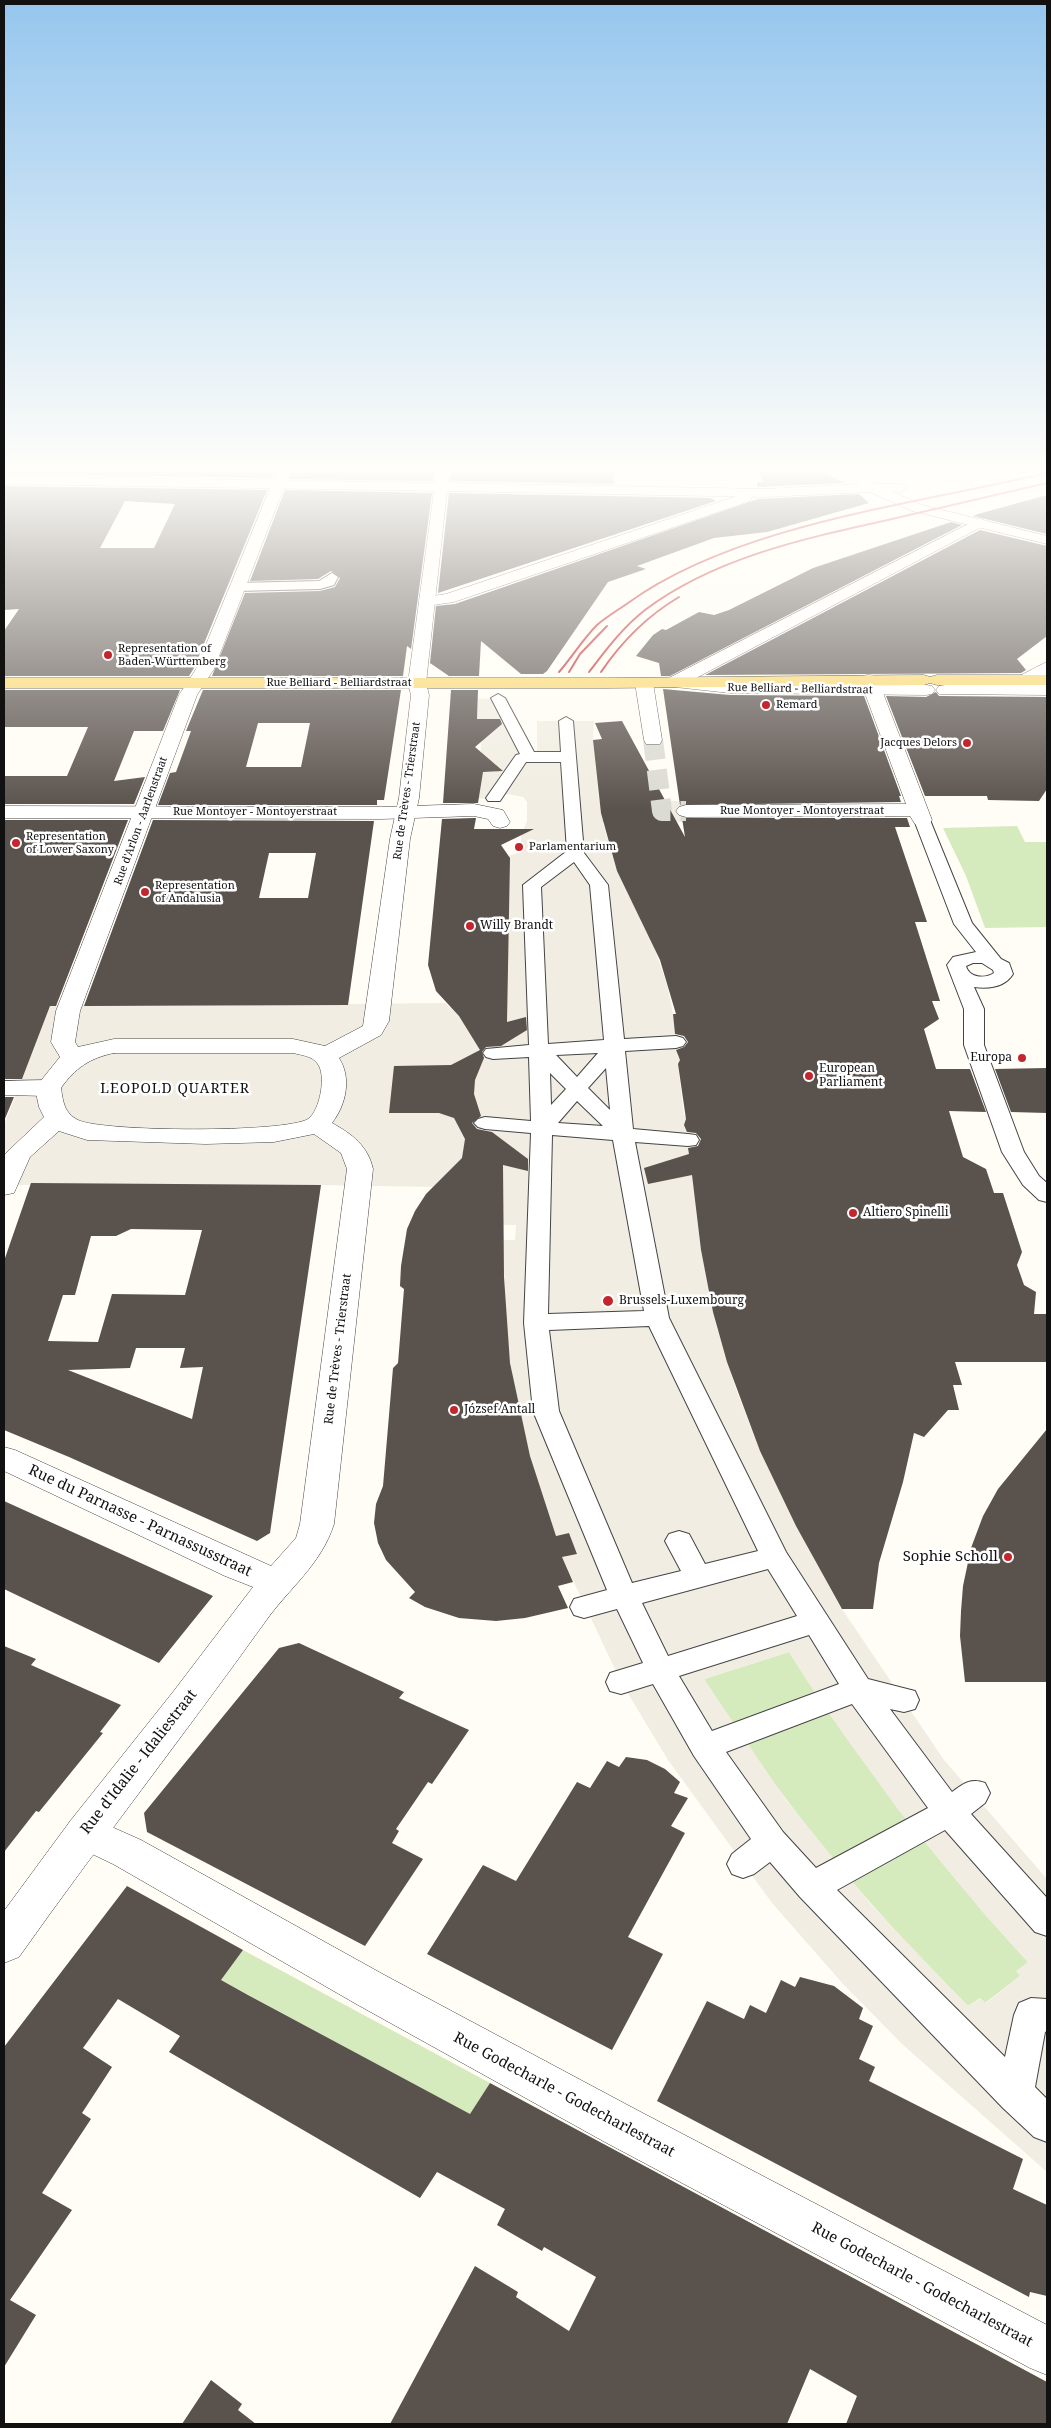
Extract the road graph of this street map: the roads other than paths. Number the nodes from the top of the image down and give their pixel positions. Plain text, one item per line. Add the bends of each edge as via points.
1 (239, 582) edge
2 (328, 582) edge
3 (427, 582) edge
4 (498, 582) edge
5 (865, 582) edge
6 (237, 587) junction
7 (426, 593) junction
8 (1047, 667) edge
9 (1022, 680) junction
10 (1047, 680) edge
11 (675, 682) junction
12 (4, 683) edge
13 (196, 683) junction
14 (644, 683) junction
15 (417, 684) junction
16 (871, 685) junction
17 (933, 685) junction
18 (1047, 690) edge
19 (498, 698) dead end
20 (566, 721) dead end
21 (653, 740) tunnel mouth
22 (530, 757) junction
23 (569, 757) junction
24 (494, 798) dead end
25 (686, 811) tunnel mouth
26 (4, 812) edge
27 (144, 812) junction
28 (405, 812) junction
29 (920, 815) junction
30 (500, 822) dead end
31 (576, 853) junction
32 (963, 924) junction
33 (993, 960) junction
34 (959, 968) junction
35 (992, 981) junction
36 (974, 1009) junction
37 (676, 1042) dead end
38 (615, 1046) junction
39 (539, 1050) junction
40 (493, 1053) dead end
41 (326, 1055) junction
42 (73, 1058) junction
43 (4, 1088) edge
44 (48, 1088) junction
45 (577, 1088) junction
46 (57, 1119) junction
47 (486, 1124) dead end
48 (316, 1125) junction
49 (542, 1128) junction
50 (623, 1135) junction
51 (688, 1140) dead end
52 (4, 1187) edge
53 (1047, 1195) edge
54 (657, 1318) junction
55 (536, 1323) junction
56 (4, 1458) edge
57 (679, 1541) dead end
58 (775, 1557) junction
59 (698, 1578) junction
60 (276, 1582) junction
61 (623, 1596) junction
62 (584, 1607) dead end
63 (816, 1622) junction
64 (660, 1669) junction
65 (621, 1682) dead end
66 (858, 1689) junction
67 (904, 1700) dead end
68 (705, 1747) junction
69 (974, 1793) dead end
70 (949, 1812) junction
71 (85, 1832) junction
72 (772, 1842) junction
73 (743, 1864) dead end
74 (812, 1887) junction
75 (1047, 1921) edge
76 (4, 1944) edge
77 (1047, 2015) edge
78 (1016, 2095) junction
79 (1047, 2124) edge
80 (1047, 2351) edge

1 - 6 street, Rue d'Arlon - Aarlenstraat
2 - 6 street
3 - 7 street, Rue de Trèves - Trierstraat
4 - 7 street via 448,600
5 - 11 street
6 - 13 street, Rue d'Arlon - Aarlenstraat via 204,671
7 - 15 street, Rue de Trèves - Trierstraat
8 - 9 street via 1042,673
9 - 10 main road, Rue Belliard - Belliardstraat
9 - 17 main road, Rue Belliard - Belliardstraat
11 - 14 main road, Rue Belliard - Belliardstraat
11 - 16 street, Rue Belliard - Belliardstraat via 730,688
12 - 13 main road, Rue Belliard - Belliardstraat
13 - 15 main road, Rue Belliard - Belliardstraat
13 - 27 street, Rue d'Arlon - Aarlenstraat via 188,695
14 - 15 main road, Rue Belliard - Belliardstraat
14 - 21 street
15 - 28 street, Rue de Trèves - Trierstraat via 420,695
16 - 17 street, Rue Belliard - Belliardstraat
16 - 29 street
17 - 18 street, Rue Belliard - Belliardstraat
19 - 22 street
20 - 23 street
22 - 23 street
22 - 24 street via 522,758
23 - 31 street
25 - 29 street, Rue Montoyer - Montoyerstraat
26 - 27 street, Rue Montoyer - Montoyerstraat
27 - 28 street, Rue Montoyer - Montoyerstraat
27 - 42 street, Rue d'Arlon - Aarlenstraat via 68,1011 62,1042
28 - 30 street, Rue Montoyer - Montoyerstraat via 490,812 500,818
28 - 41 street, Rue de Trèves - Trierstraat via 377,1021 373,1030
29 - 32 street
31 - 38 street via 599,884
31 - 39 street via 532,885
32 - 33 street
32 - 34 street
33 - 34 street via 978,957
33 - 35 street via 1004,970 1002,977
34 - 35 street via 974,981
34 - 36 street
35 - 36 street
36 - 53 street via 974,1045 1013,1152 1031,1180
37 - 38 street
38 - 39 street
38 - 45 street
38 - 50 street
39 - 40 street
39 - 45 street
39 - 49 street
41 - 42 street via 293,1046 114,1046
41 - 48 street via 333,1071 334,1090 329,1111
42 - 44 street
43 - 44 street
44 - 46 street via 50,1106
45 - 49 street
45 - 50 street
46 - 48 street via 87,1132 132,1134 296,1132
46 - 52 street via 18,1154
47 - 49 street
48 - 60 street, Rue de Trèves - Trierstraat via 352,1148 359,1158 360,1169 317,1524 311,1543
49 - 50 street
49 - 55 street
50 - 51 street
50 - 54 street
54 - 55 street via 610,1329
54 - 58 street
55 - 61 street via 546,1411
56 - 60 street, Rue du Parnasse - Parnassusstraat via 237,1567
57 - 59 street
58 - 59 street
58 - 63 street
59 - 61 street
60 - 71 street, Rue d'Idalie - Idaliestraat
61 - 62 street
61 - 64 street
63 - 64 street
63 - 66 street
64 - 65 street
64 - 68 street
66 - 67 street
66 - 68 street
66 - 70 street
68 - 72 street
69 - 70 street
70 - 74 street
70 - 75 street
71 - 76 street, Rue d'Idalie - Idaliestraat
71 - 80 street, Rue Godecharle - Godecharlestraat via 127,1852 381,1996 619,2125
72 - 73 street
72 - 74 street
74 - 78 street
77 - 78 street via 1031,2015
78 - 79 street

